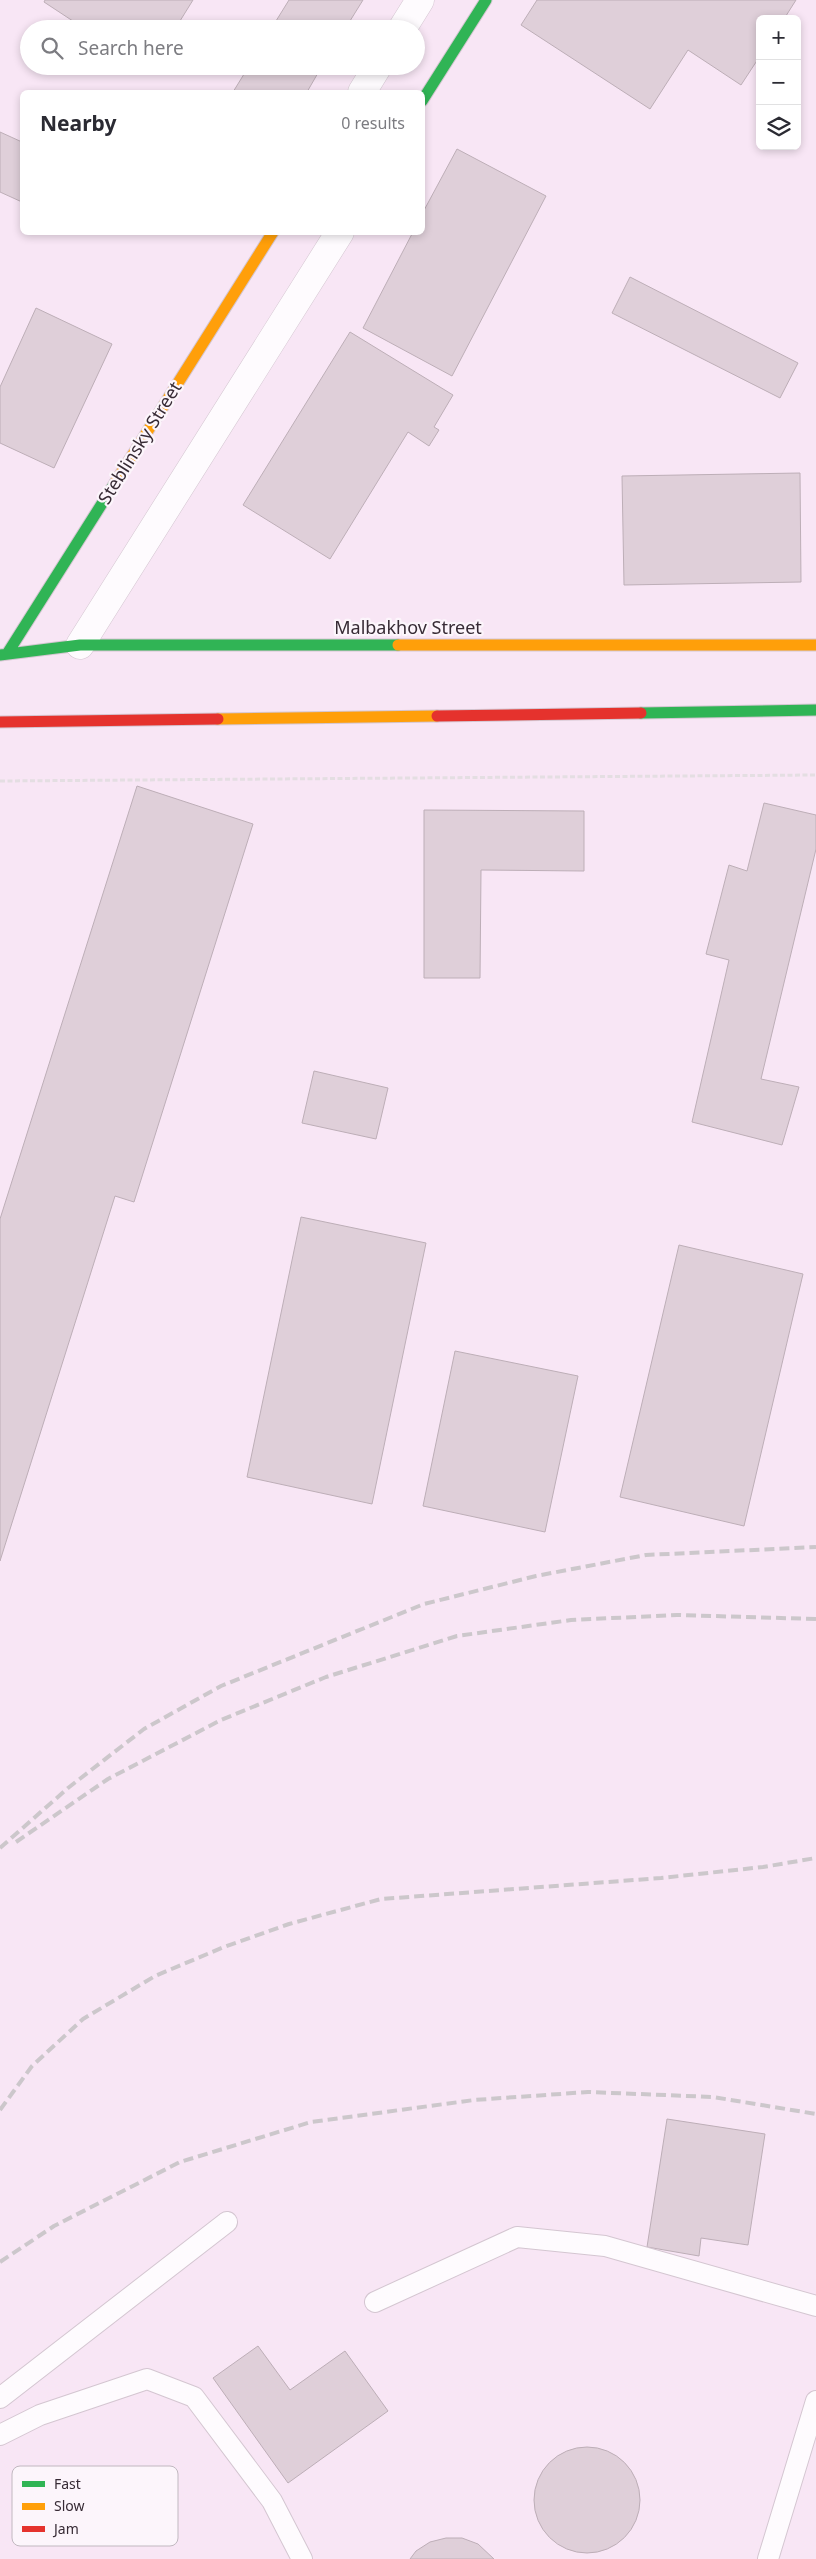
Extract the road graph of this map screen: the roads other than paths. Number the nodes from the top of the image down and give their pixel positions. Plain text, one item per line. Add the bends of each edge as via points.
1 (420, 0) edge
2 (486, 0) edge
3 (408, 20) edge
4 (372, 75) edge
5 (363, 90) edge
6 (425, 96) edge
7 (271, 235) edge
8 (338, 235) edge
9 (80, 645) junction
10 (816, 645) edge
11 (3, 654) edge
12 (816, 710) edge
13 (0, 722) edge
14 (227, 2222) dead end
15 (375, 2302) dead end
16 (816, 2306) edge
17 (0, 2398) edge
18 (816, 2401) edge
19 (0, 2435) edge
20 (302, 2559) edge
21 (768, 2559) edge

1 - 3 street
2 - 6 main road
4 - 5 street
7 - 11 main road, Steblinsky Street
8 - 9 street
9 - 10 main road, Malbakhov Street
9 - 11 main road, Malbakhov Street
12 - 13 main road
14 - 17 lane
15 - 16 lane via 516,2237 605,2246
18 - 21 lane
19 - 20 lane via 40,2415 147,2379 194,2397 272,2501

